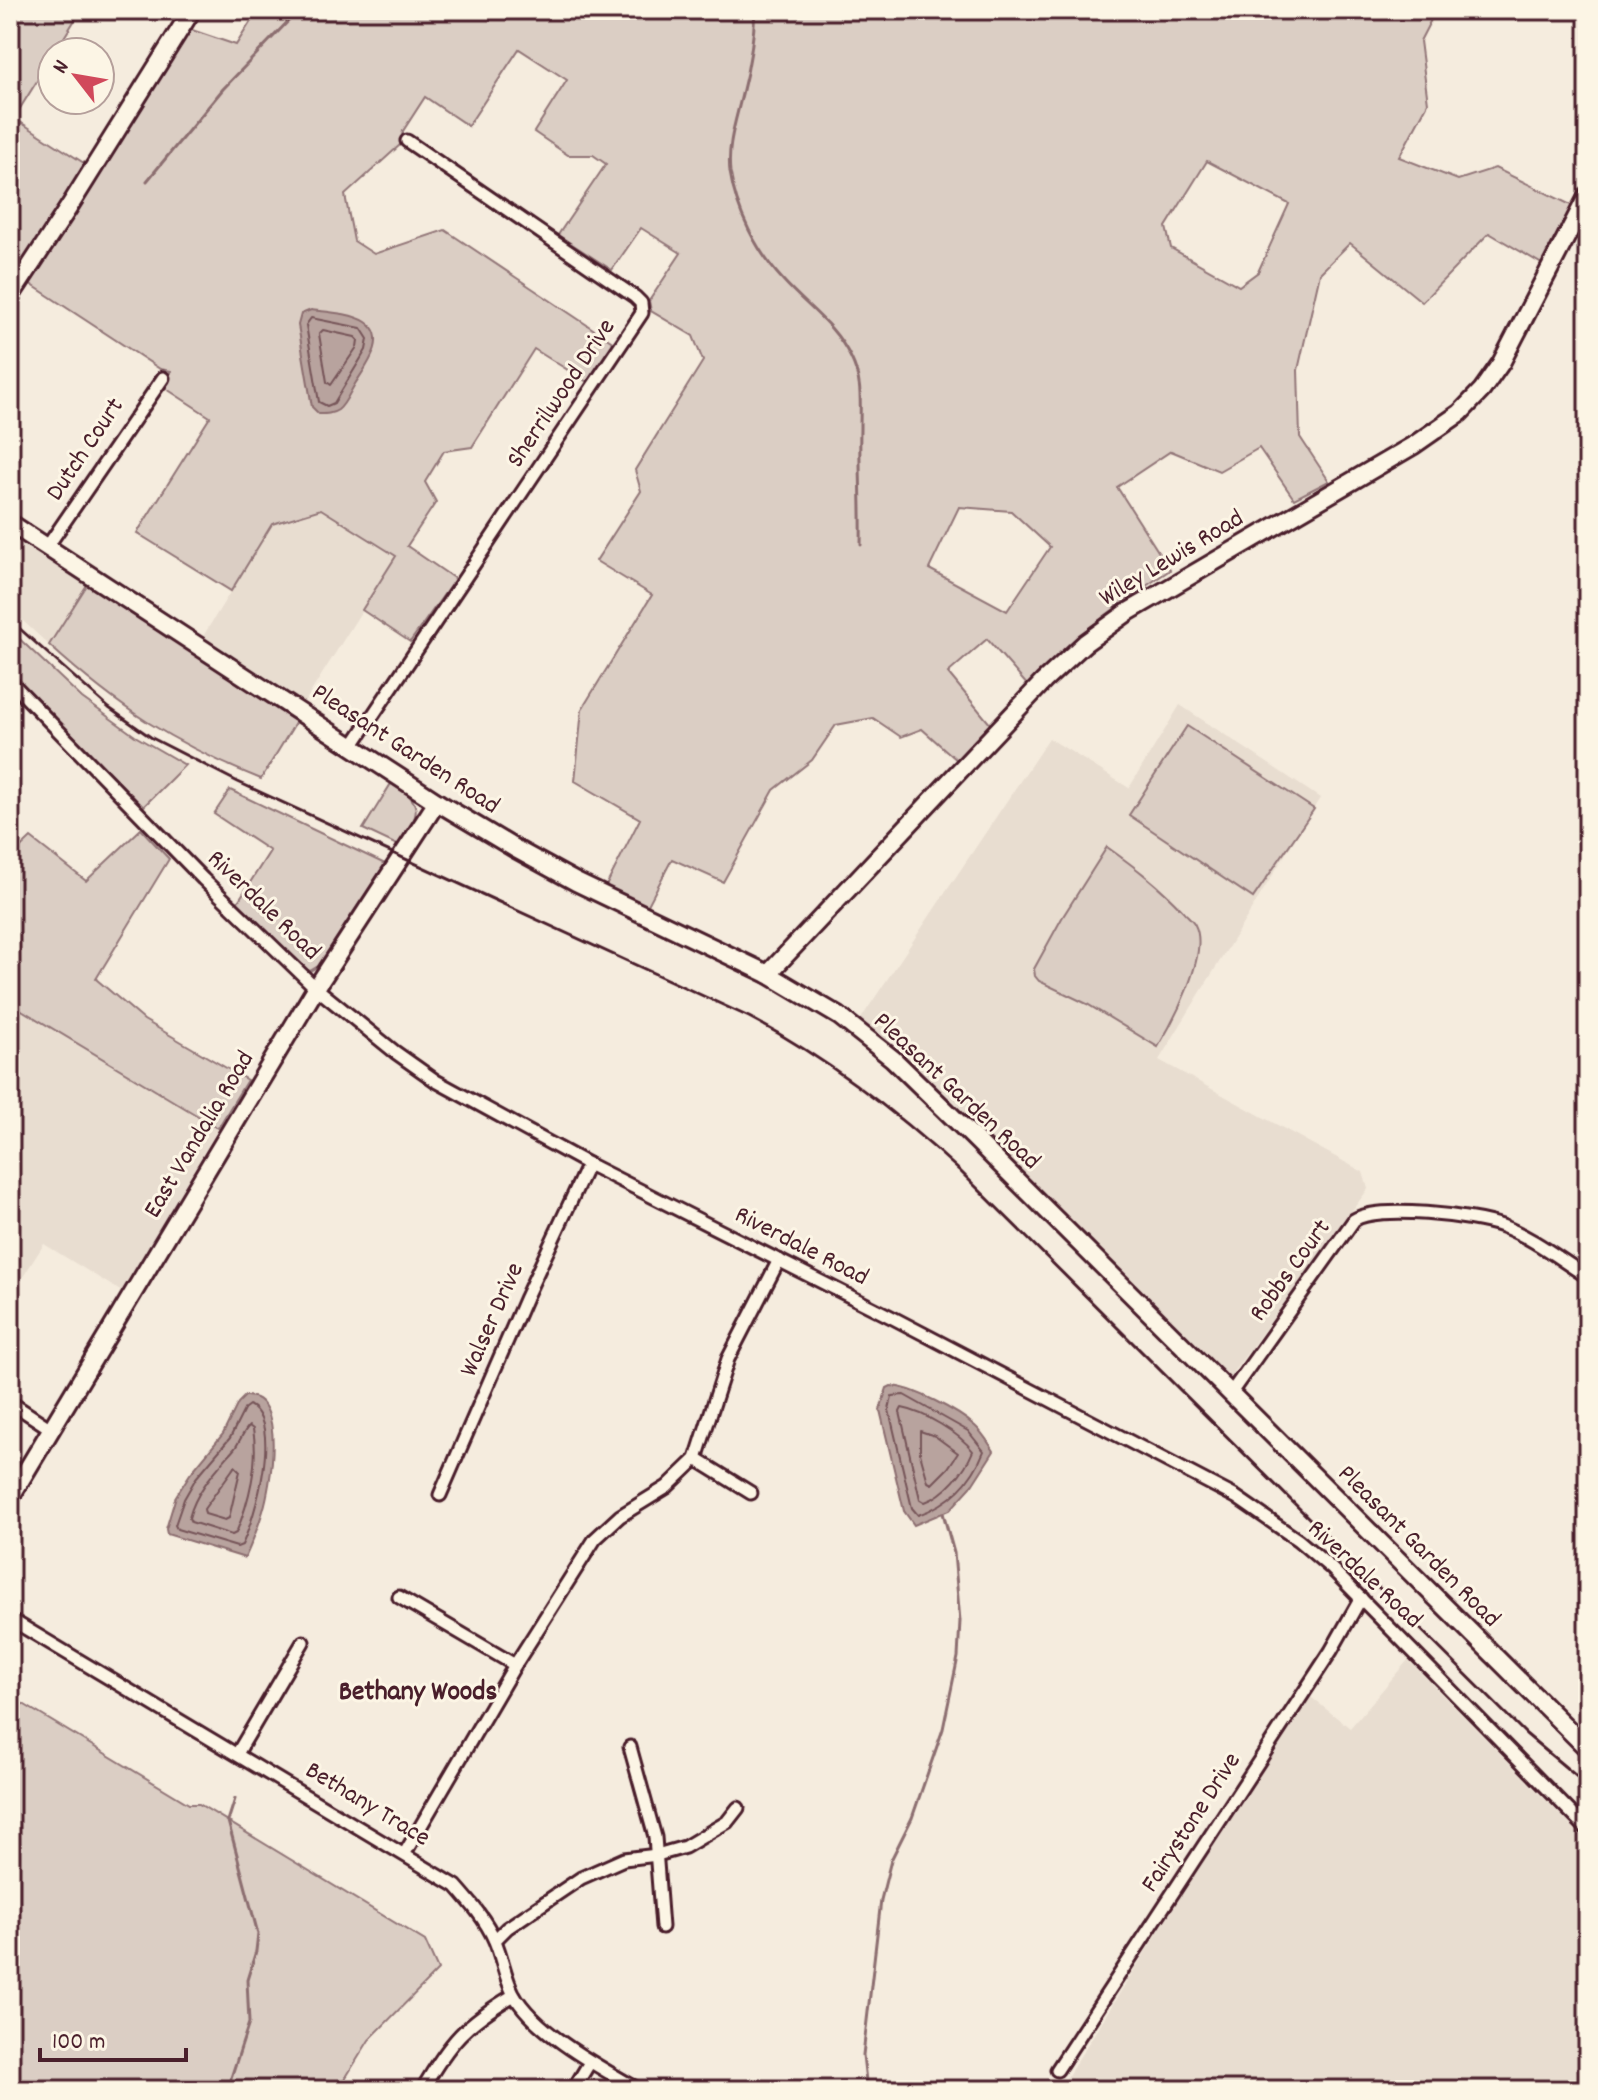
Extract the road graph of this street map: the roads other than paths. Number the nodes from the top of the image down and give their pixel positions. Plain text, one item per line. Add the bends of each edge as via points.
1 (192, 10) edge
2 (407, 141) dead end
3 (1588, 195) edge
4 (10, 297) edge
5 (163, 378) dead end
6 (10, 523) edge
7 (47, 547) junction
8 (10, 681) edge
9 (353, 745) junction
10 (437, 802) junction
11 (768, 974) junction
12 (316, 988) junction
13 (588, 1164) junction
14 (779, 1260) junction
15 (1588, 1277) edge
16 (1230, 1394) junction
17 (10, 1402) edge
18 (51, 1429) junction
19 (696, 1459) junction
20 (751, 1493) dead end
21 (440, 1495) dead end
22 (10, 1498) edge
23 (399, 1597) dead end
24 (1361, 1598) junction
25 (10, 1619) edge
26 (303, 1642) dead end
27 (515, 1665) junction
28 (630, 1747) dead end
29 (1588, 1749) edge
30 (237, 1754) junction
31 (738, 1808) dead end
32 (1588, 1830) edge
33 (405, 1853) junction
34 (657, 1855) junction
35 (662, 1927) dead end
36 (495, 1940) junction
37 (514, 1995) junction
38 (590, 2062) junction
39 (1057, 2070) dead end
40 (422, 2090) edge
41 (573, 2090) edge
42 (639, 2090) edge

1 - 4 street
2 - 9 street, Sherrilwood Drive via 635,297 642,313
3 - 11 street, Wiley Lewis Road via 1501,363 1460,413 1085,643
5 - 7 street, Dutch Court
6 - 7 street, Pleasant Garden Road
7 - 9 street, Pleasant Garden Road
8 - 12 street, Riverdale Road
9 - 10 street, Pleasant Garden Road
10 - 11 street, Pleasant Garden Road via 576,882
10 - 12 street, East Vandalia Road
11 - 16 street, Pleasant Garden Road via 839,1016 893,1059
12 - 13 street, Riverdale Road via 436,1081
12 - 18 street, East Vandalia Road
13 - 14 street, Riverdale Road
13 - 21 street, Walser Drive
14 - 19 street via 728,1359
14 - 24 street, Riverdale Road via 1236,1497 1298,1540
15 - 16 street, Robbs Court via 1493,1224 1393,1212 1365,1215 1354,1220
16 - 29 street, Pleasant Garden Road
17 - 18 street
18 - 22 street, East Vandalia Road
19 - 20 street
19 - 27 street via 595,1539
23 - 27 street
24 - 32 street, Riverdale Road
24 - 39 street, Fairystone Drive
25 - 30 street, Bethany Trace
26 - 30 street
27 - 33 street
28 - 34 street
30 - 33 street, Bethany Trace
31 - 34 street via 701,1839
33 - 36 street, Bethany Trace via 456,1886
34 - 35 street
34 - 36 street via 624,1859 594,1871
36 - 37 street, Bethany Trace
37 - 38 street, Bethany Trace via 545,2028
37 - 40 street via 456,2037
38 - 41 street
38 - 42 street, Bethany Trace

